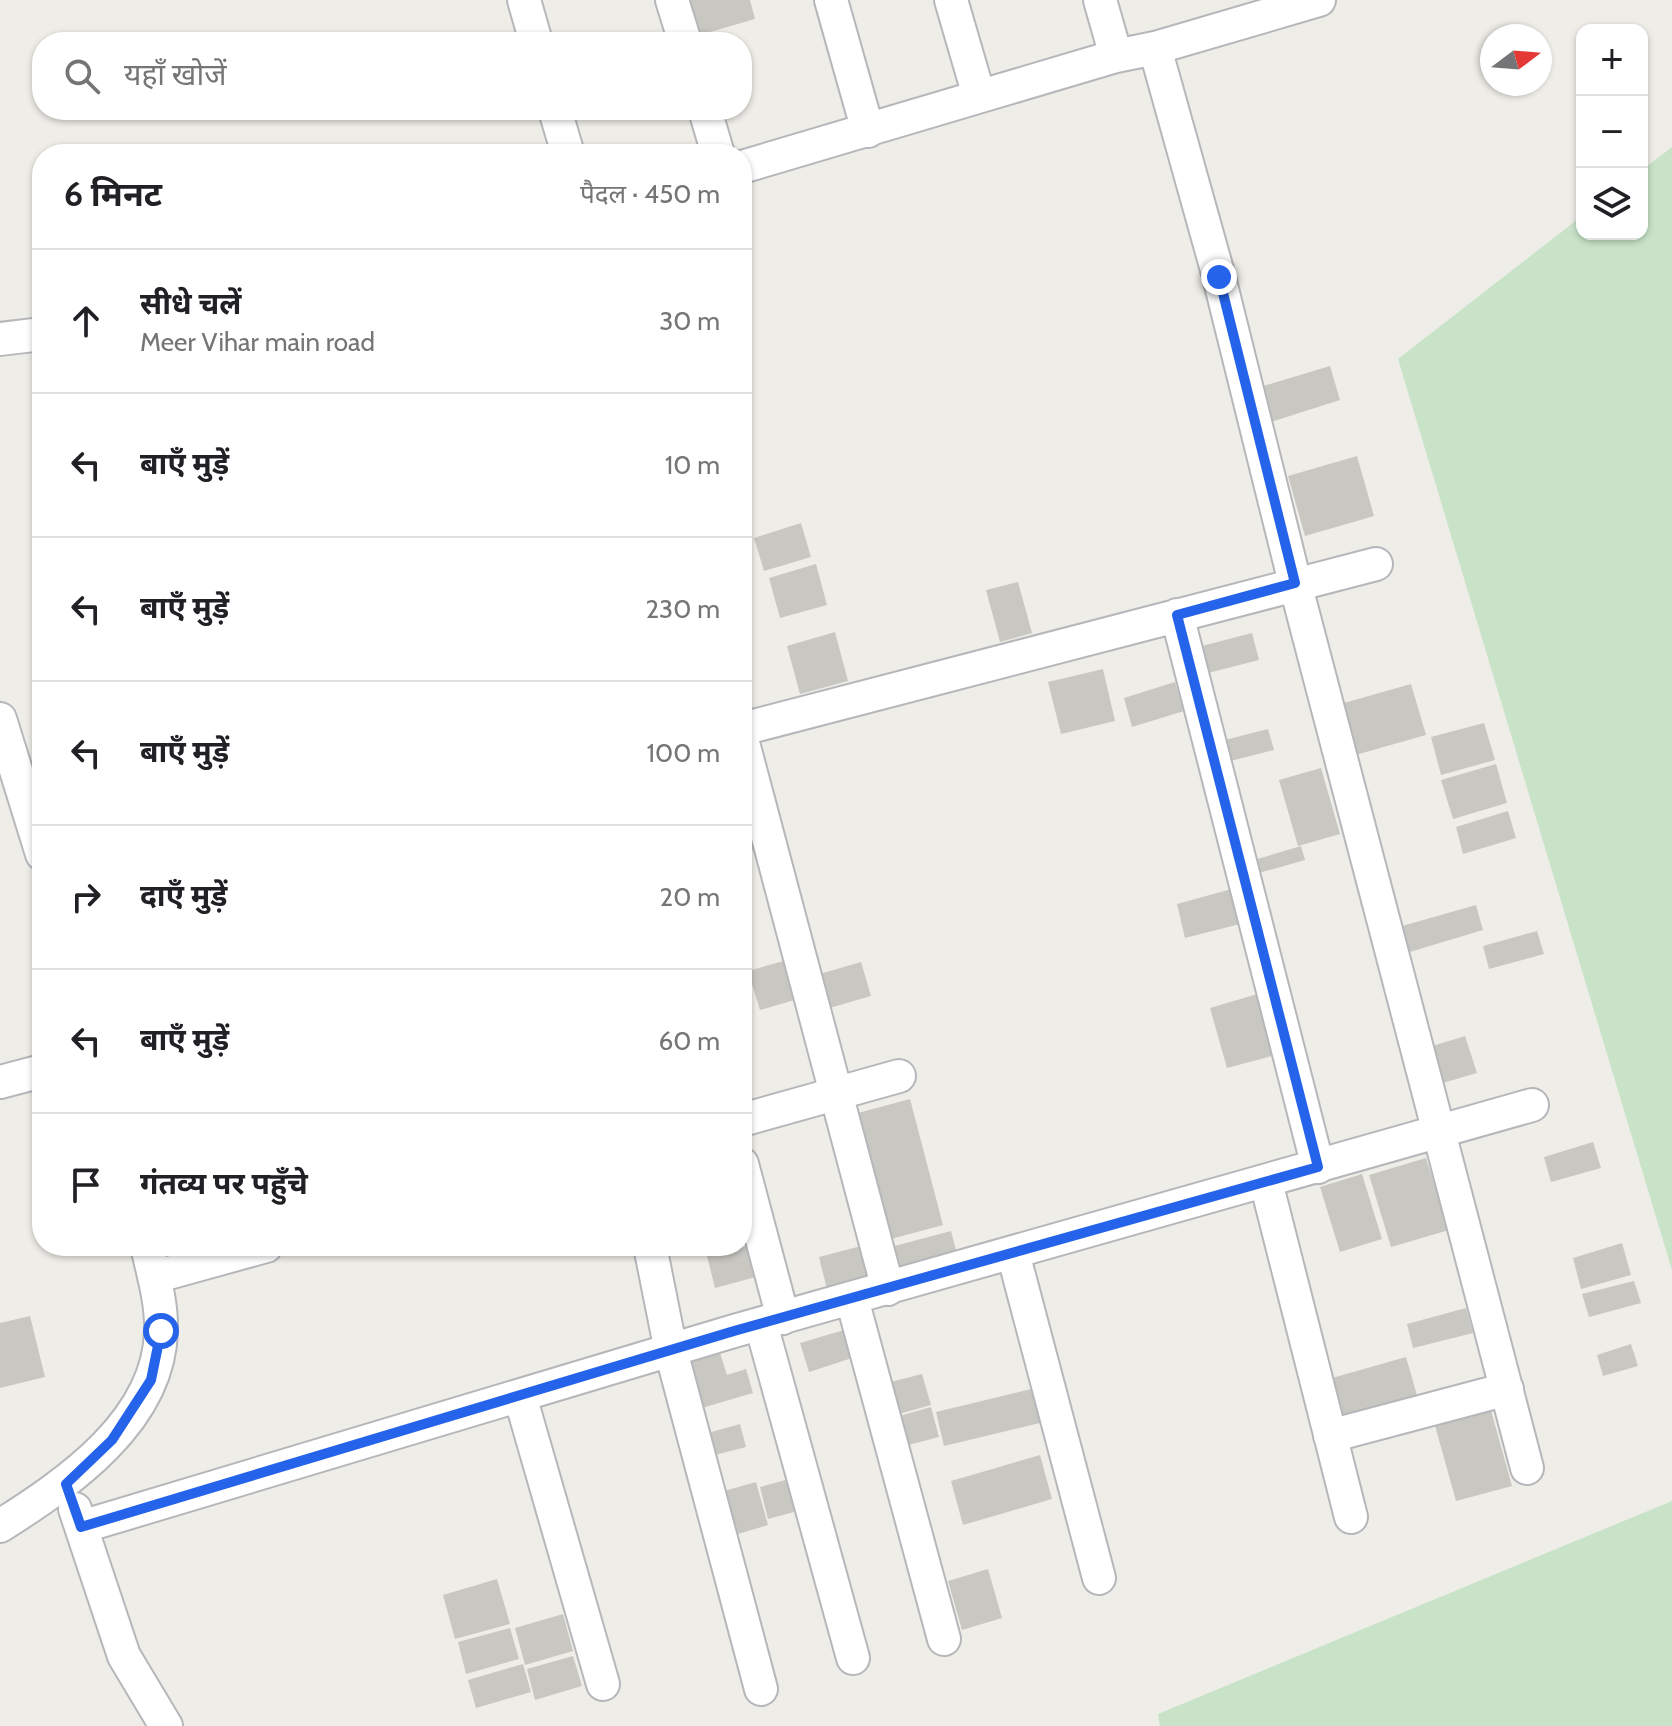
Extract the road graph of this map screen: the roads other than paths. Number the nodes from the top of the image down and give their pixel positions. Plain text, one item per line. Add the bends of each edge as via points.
1 (524, 0) edge
2 (672, 0) edge
3 (831, 0) edge
4 (951, 0) edge
5 (1100, 0) edge
6 (1319, 0) edge
7 (1244, 11) edge
8 (533, 32) edge
9 (682, 32) edge
10 (1155, 48) junction
11 (1116, 56) junction
12 (979, 96) junction
13 (558, 120) edge
14 (708, 120) edge
15 (868, 131) junction
16 (565, 144) edge
17 (715, 144) edge
18 (752, 164) edge
19 (32, 335) edge
20 (0, 339) edge
21 (1376, 564) dead end
22 (1295, 583) junction
23 (1177, 615) junction
24 (0, 719) edge
25 (752, 726) edge
26 (752, 776) edge
27 (32, 822) edge
28 (32, 1074) edge
29 (899, 1076) dead end
30 (0, 1082) edge
31 (837, 1095) junction
32 (1532, 1105) dead end
33 (752, 1117) edge
34 (1440, 1133) junction
35 (1318, 1167) junction
36 (1266, 1182) junction
37 (752, 1216) edge
38 (1013, 1253) junction
39 (194, 1256) edge
40 (652, 1256) edge
41 (151, 1262) edge
42 (888, 1289) junction
43 (852, 1299) junction
44 (772, 1321) junction
45 (671, 1351) junction
46 (1507, 1389) junction
47 (520, 1396) junction
48 (1330, 1436) junction
49 (1527, 1468) dead end
50 (66, 1484) junction
51 (1351, 1517) dead end
52 (0, 1526) edge
53 (81, 1527) junction
54 (1099, 1578) dead end
55 (944, 1639) dead end
56 (853, 1658) dead end
57 (603, 1684) dead end
58 (761, 1689) dead end
59 (166, 1726) edge

1 - 8 street
2 - 9 street
3 - 15 street
4 - 12 street
5 - 11 street
6 - 7 street
7 - 10 street
10 - 11 street
10 - 22 street
11 - 12 street
12 - 15 street
13 - 16 street
14 - 17 street
15 - 18 street
19 - 20 street
21 - 22 street
22 - 23 street
22 - 34 street
23 - 25 street
23 - 35 street
24 - 27 street
26 - 31 street
28 - 30 street
29 - 31 street
31 - 33 street
31 - 42 street
32 - 34 street
34 - 35 street
34 - 46 street
35 - 36 street
36 - 38 street
36 - 48 street
37 - 44 street
38 - 42 street
38 - 54 street
39 - 41 street
40 - 45 street
41 - 50 street via 161,1331 151,1380 112,1440
42 - 43 street
43 - 44 street
43 - 55 street
44 - 45 street
44 - 56 street
45 - 47 street
45 - 58 street
46 - 48 street
46 - 49 street
47 - 53 street
47 - 57 street
48 - 51 street
50 - 52 street
50 - 53 street
53 - 59 street via 124,1656

